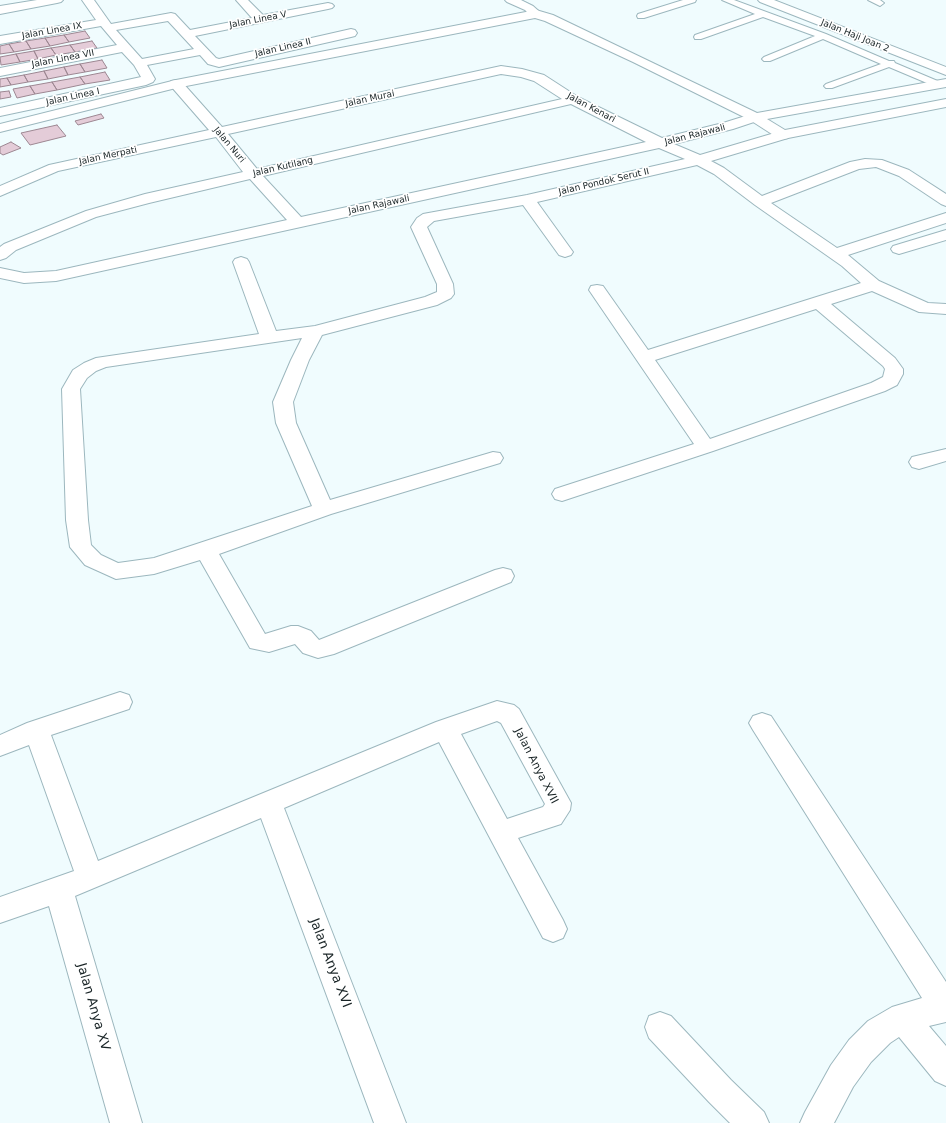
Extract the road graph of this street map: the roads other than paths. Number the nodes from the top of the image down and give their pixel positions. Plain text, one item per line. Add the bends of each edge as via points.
1 (57, 0) edge
2 (88, 0) edge
3 (242, 0) edge
4 (511, 0) edge
5 (692, 0) edge
6 (726, 0) edge
7 (764, 0) edge
8 (328, 6) dead end
9 (0, 10) edge
10 (536, 14) junction
11 (763, 14) junction
12 (641, 16) dead end
13 (261, 20) junction
14 (106, 25) junction
15 (351, 33) dead end
16 (187, 34) junction
17 (823, 36) junction
18 (698, 37) dead end
19 (0, 40) edge
20 (126, 47) junction
21 (203, 51) junction
22 (169, 57) junction
23 (767, 59) dead end
24 (139, 63) junction
25 (891, 63) junction
26 (946, 70) edge
27 (0, 72) edge
28 (522, 73) joint
29 (192, 80) junction
30 (941, 83) edge
31 (176, 84) junction
32 (829, 86) dead end
33 (573, 100) junction
34 (946, 103) edge
35 (0, 112) edge
36 (755, 117) junction
37 (0, 128) edge
38 (219, 132) junction
39 (783, 135) junction
40 (660, 143) junction
41 (699, 160) junction
42 (253, 174) junction
43 (0, 191) edge
44 (527, 200) junction
45 (946, 201) edge
46 (760, 202) junction
47 (946, 218) edge
48 (298, 223) junction
49 (946, 235) edge
50 (565, 252) dead end
51 (0, 255) edge
52 (842, 258) junction
53 (241, 262) dead end
54 (0, 273) edge
55 (873, 285) junction
56 (597, 290) dead end
57 (819, 302) junction
58 (946, 309) edge
59 (315, 331) junction
60 (269, 337) junction
61 (643, 358) junction
62 (706, 446) junction
63 (946, 455) edge
64 (493, 458) dead end
65 (918, 462) dead end
66 (562, 494) dead end
67 (324, 509) junction
68 (206, 550) junction
69 (503, 576) dead end
70 (120, 702) dead end
71 (762, 723) dead end
72 (36, 730) junction
73 (446, 730) junction
74 (0, 746) edge
75 (269, 802) junction
76 (502, 832) junction
77 (90, 877) junction
78 (59, 890) junction
79 (0, 910) edge
80 (553, 930) dead end
81 (946, 1007) edge
82 (903, 1018) junction
83 (660, 1027) dead end
84 (946, 1070) edge
85 (126, 1123) edge
86 (390, 1123) edge
87 (753, 1123) edge
88 (816, 1123) edge

1 - 9 street
2 - 14 street
3 - 13 street
4 - 10 street
5 - 12 lane
6 - 11 lane
7 - 26 street, Jalan Haji Joan 2
8 - 13 street, Jalan Linea V
10 - 29 street
10 - 36 street via 637,59
11 - 17 lane
11 - 18 lane
13 - 16 street, Jalan Linea V
14 - 16 street, Jalan Linea IX via 169,16
14 - 19 street, Jalan Linea IX
14 - 20 street
15 - 21 street, Jalan Linea II via 219,62 212,61
16 - 21 street
17 - 23 lane
17 - 25 lane
20 - 24 street
20 - 27 street, Jalan Linea VII
21 - 22 street
22 - 24 street
22 - 29 street
24 - 35 street, Jalan Linea I via 148,78 145,81
25 - 30 lane
25 - 32 lane
28 - 33 street, Jalan Kenari via 539,78
28 - 38 street, Jalan Murai via 501,70
29 - 31 street
30 - 36 street, Jalan Rajawali
31 - 37 street
31 - 38 street, Jalan Nuri
33 - 40 street, Jalan Kenari
33 - 42 street, Jalan Kutilang
34 - 39 street, Jalan Pondok Serut II
36 - 39 street
36 - 40 street, Jalan Rajawali
38 - 42 street, Jalan Nuri
38 - 43 street, Jalan Merpati via 54,168
39 - 41 street, Jalan Pondok Serut II
40 - 41 street, Jalan Kenari
40 - 48 street, Jalan Rajawali
41 - 44 street, Jalan Pondok Serut II
41 - 46 street, Jalan Kenari via 719,171
42 - 48 street, Jalan Nuri
42 - 51 street, Jalan Kutilang via 91,214 10,248
44 - 50 street
44 - 59 street, Jalan Pondok Serut II via 429,217 419,227 445,284 445,294 431,301
45 - 46 street via 904,173 877,163 865,163
46 - 52 street, Jalan Kenari
47 - 52 street
48 - 54 street, Jalan Rajawali via 56,276 24,278
49 - 52 street
52 - 55 street, Jalan Kenari
53 - 60 street
55 - 57 street
55 - 58 street, Jalan Kenari via 925,308
56 - 61 street
57 - 61 street
57 - 62 street via 889,362 894,369 890,381
59 - 60 street
59 - 67 street via 283,402 286,423
60 - 68 street via 102,362 80,374 71,389 77,520 81,547 93,560 116,571 154,566
61 - 62 street
62 - 66 street
63 - 65 street
64 - 67 street
67 - 68 street
68 - 69 street via 258,642 269,643 298,635 311,647 318,649 326,648
70 - 72 street
71 - 81 street
72 - 74 street
72 - 77 street
73 - 75 street
73 - 76 street
73 - 76 street, Jalan Anya XVII via 497,711 505,712 510,716 558,803 557,810 552,816
75 - 77 street
75 - 86 street, Jalan Anya XVI
76 - 80 street
77 - 78 street
78 - 79 street
78 - 85 street, Jalan Anya XV
81 - 82 street
82 - 84 street
82 - 88 street via 879,1032 860,1051 842,1076
83 - 87 street

